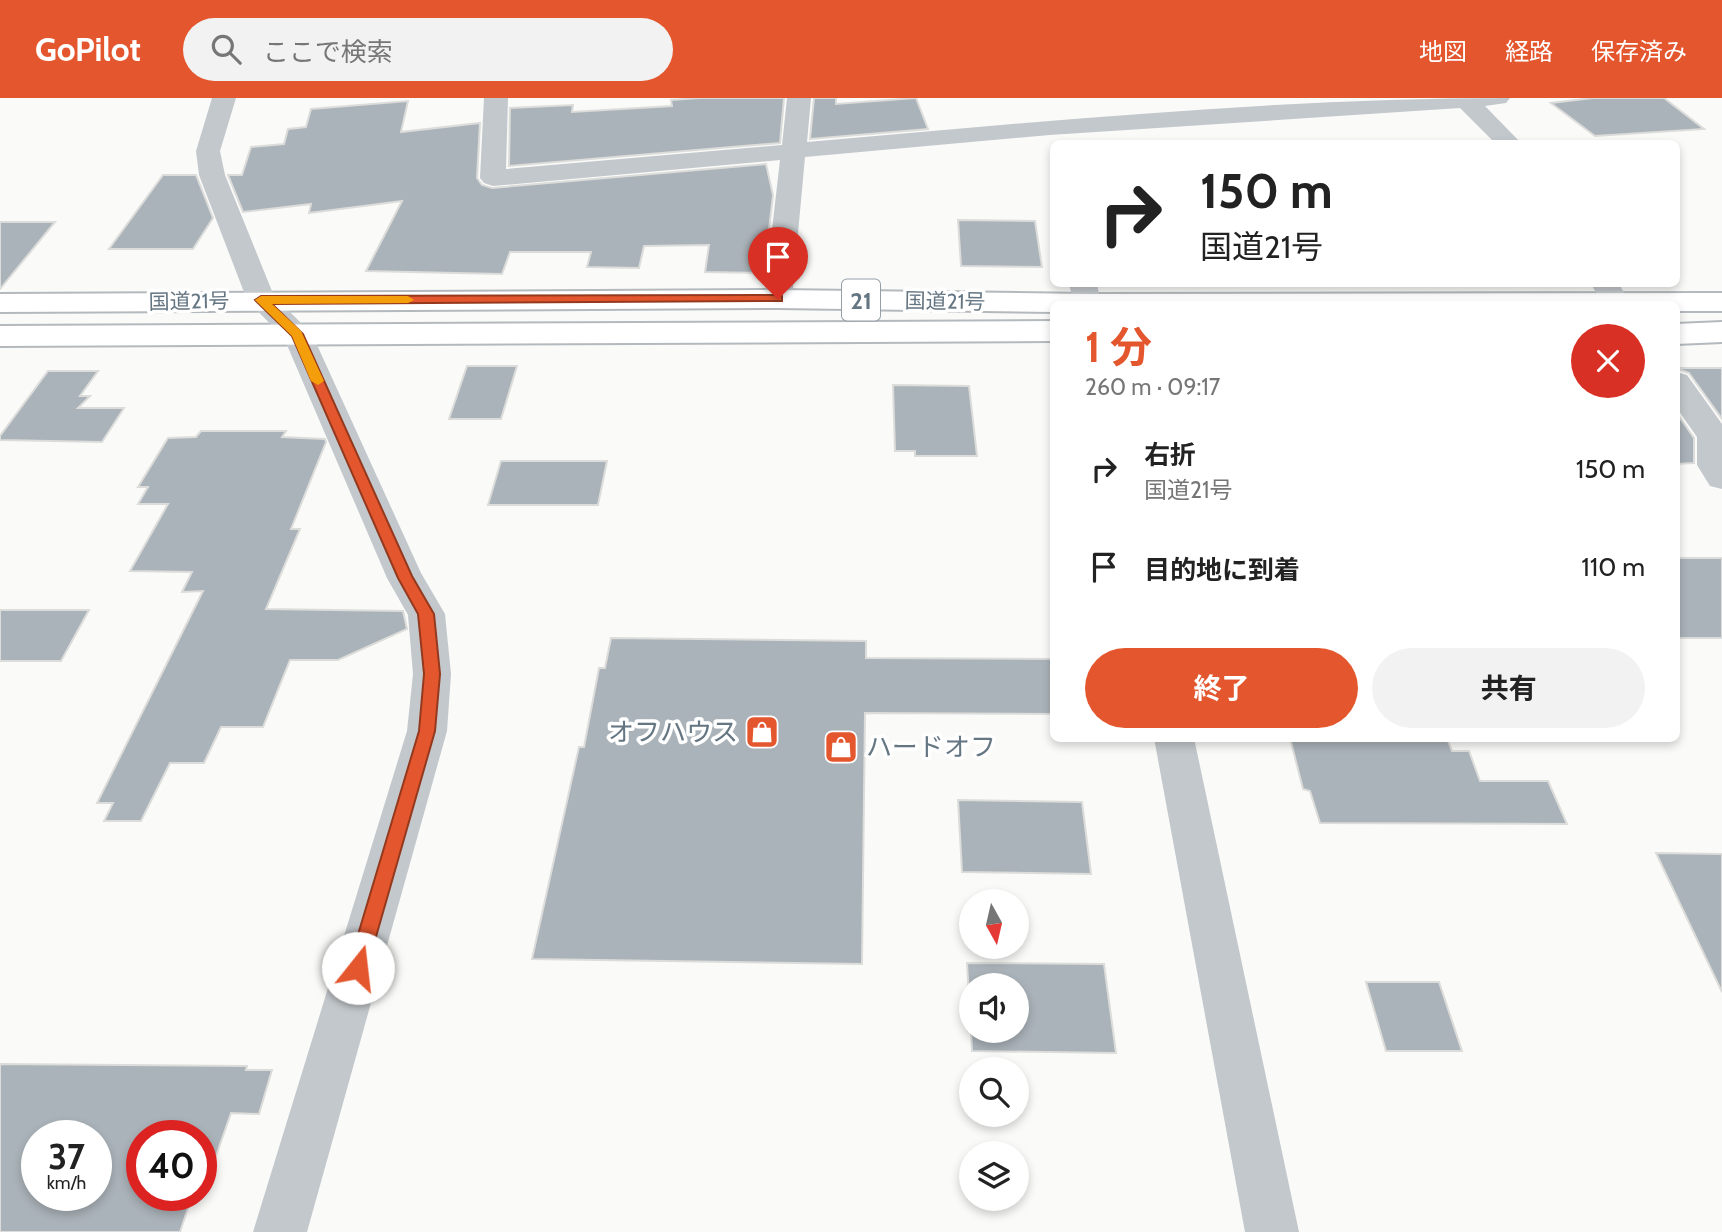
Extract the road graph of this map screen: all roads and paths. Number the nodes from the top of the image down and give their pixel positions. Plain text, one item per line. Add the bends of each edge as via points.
1 (224, 98) edge
2 (496, 98) edge
3 (799, 98) edge
4 (1498, 98) edge
5 (1466, 100) edge
6 (1050, 127) edge
7 (1506, 140) edge
8 (795, 150) junction
9 (1085, 293) edge
10 (778, 299) junction
11 (261, 300) junction
12 (1472, 301) edge
13 (1722, 302) edge
14 (0, 303) edge
15 (1680, 303) edge
16 (1050, 331) edge
17 (1722, 332) edge
18 (297, 334) junction
19 (1680, 334) edge
20 (0, 336) edge
21 (1680, 388) edge
22 (1722, 477) edge
23 (1175, 742) edge
24 (281, 1232) edge
25 (1272, 1232) edge

1 - 11 street via 208,151 212,175
2 - 8 street via 493,178
3 - 8 street
4 - 5 street
5 - 6 street
5 - 7 street
6 - 8 street
8 - 10 street
9 - 10 highway, 国道21号 / 21
9 - 12 highway, 国道21号 / 21
10 - 11 highway, 国道21号 / 21
11 - 14 highway, 国道21号 / 21
11 - 18 street
13 - 15 highway, 国道21号 / 21
16 - 18 highway, 国道21号 / 21
17 - 19 highway
18 - 20 highway, 国道21号 / 21
18 - 24 street via 405,578 426,614 432,674 427,731
21 - 22 street via 1713,436 1714,465
23 - 25 street

